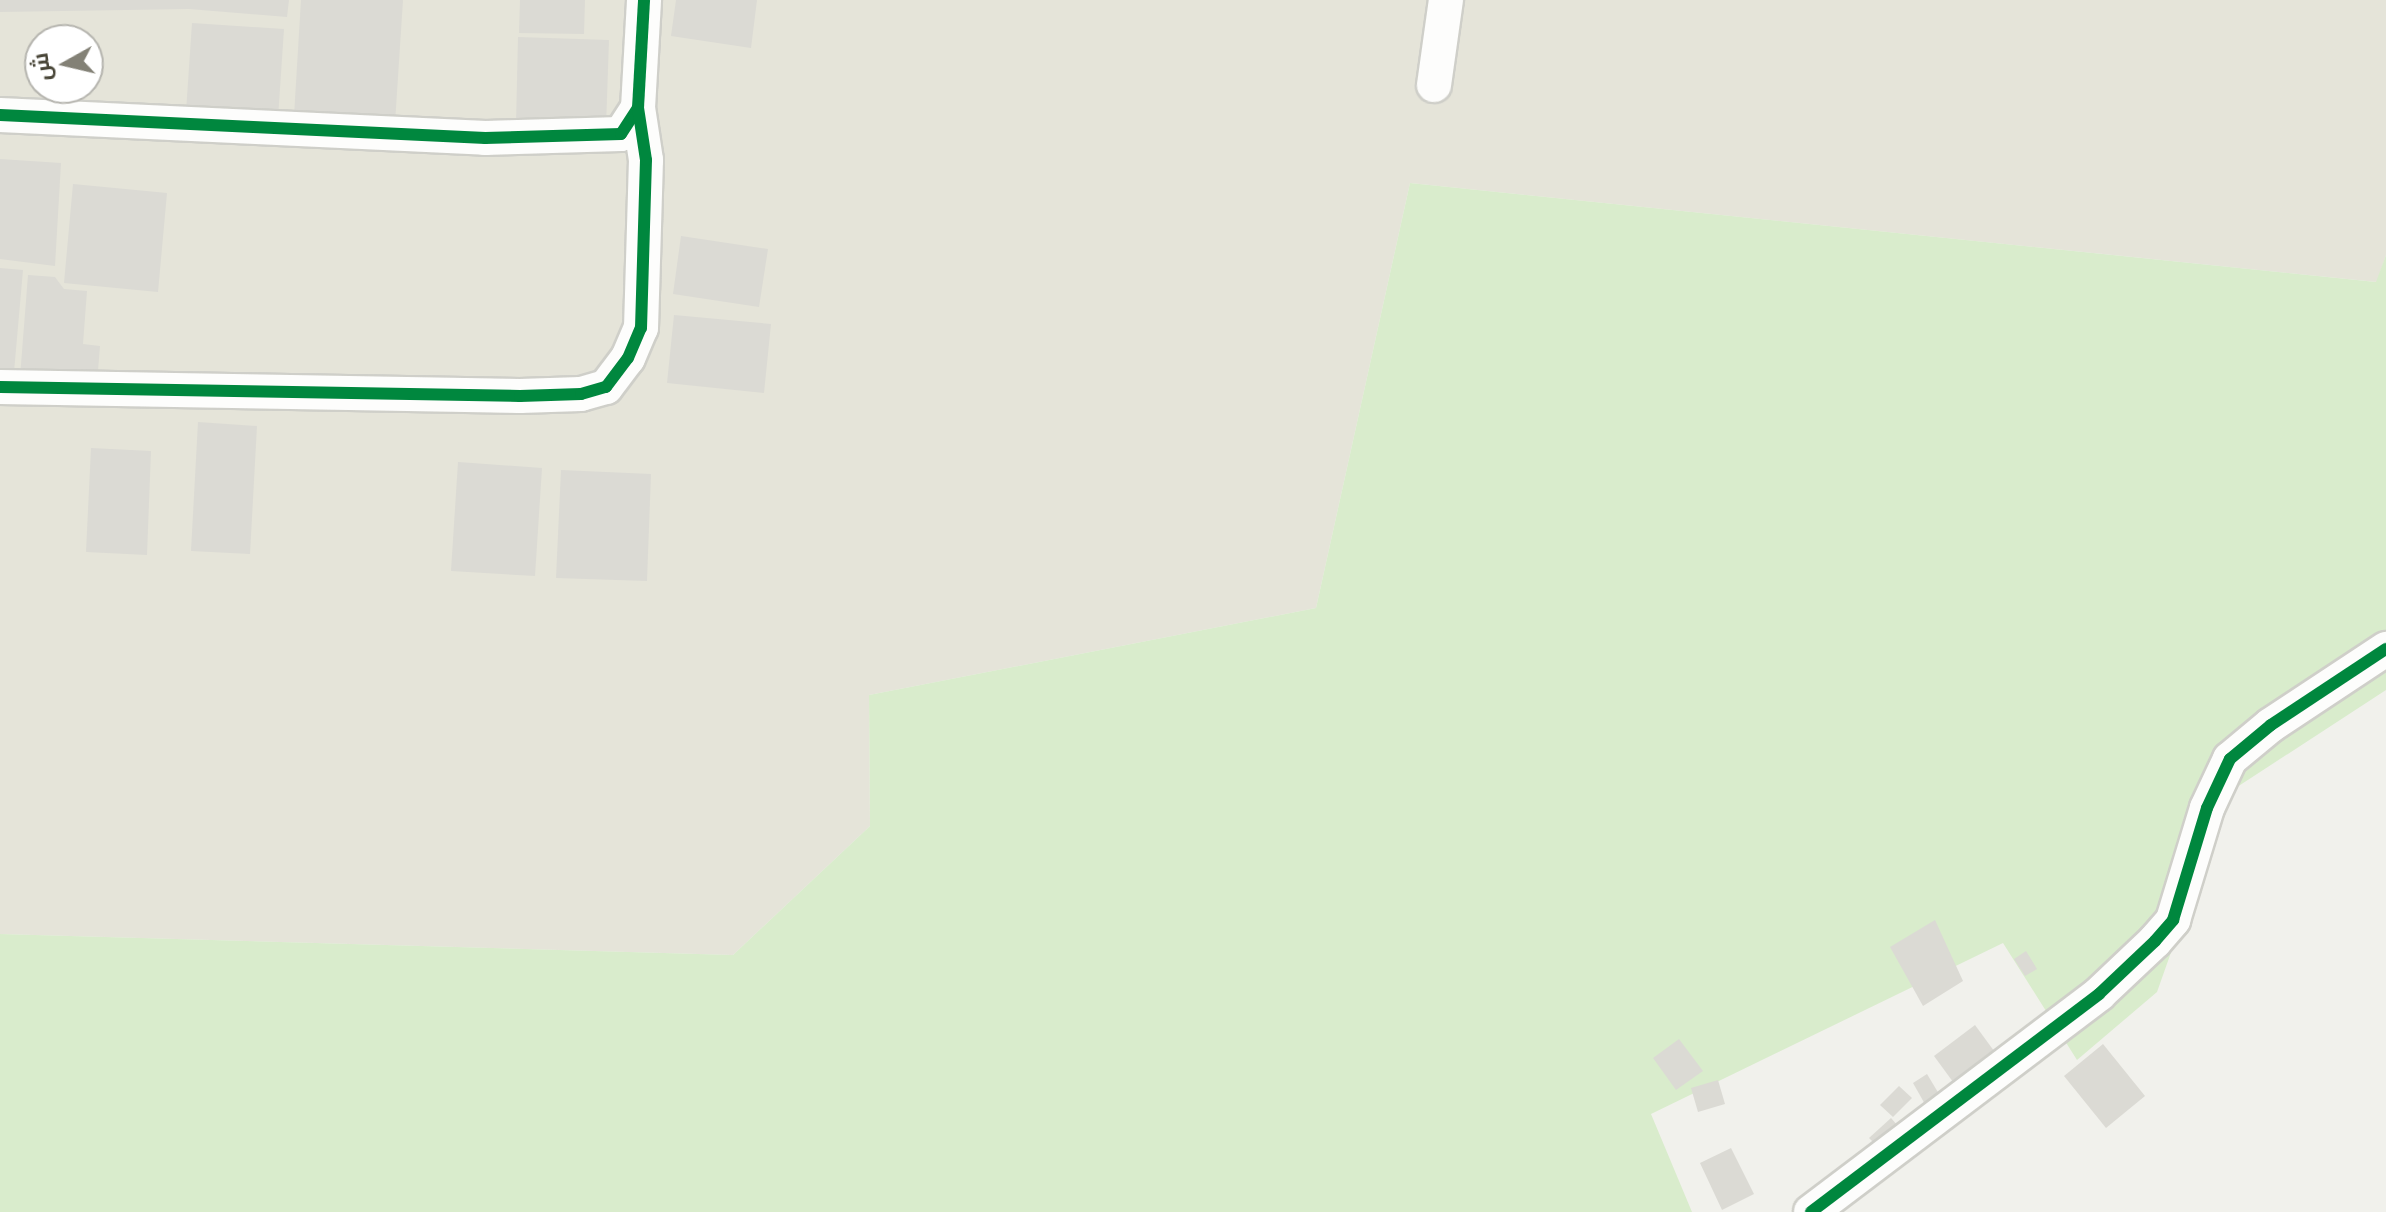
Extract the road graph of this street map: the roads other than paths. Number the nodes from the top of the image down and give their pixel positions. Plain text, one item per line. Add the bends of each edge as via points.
1 (644, 0) edge
2 (1446, 0) edge
3 (1434, 85) dead end
4 (638, 108) junction
5 (0, 115) edge
6 (0, 387) edge
7 (2386, 649) edge
8 (1811, 1212) edge

1 - 4 street
2 - 3 street
4 - 5 street via 621,134 570,138
4 - 6 street via 646,160 641,328 628,358 606,387 581,394 520,396
7 - 8 street via 2271,725 2230,759 2207,808 2173,920 2155,941 2099,994

